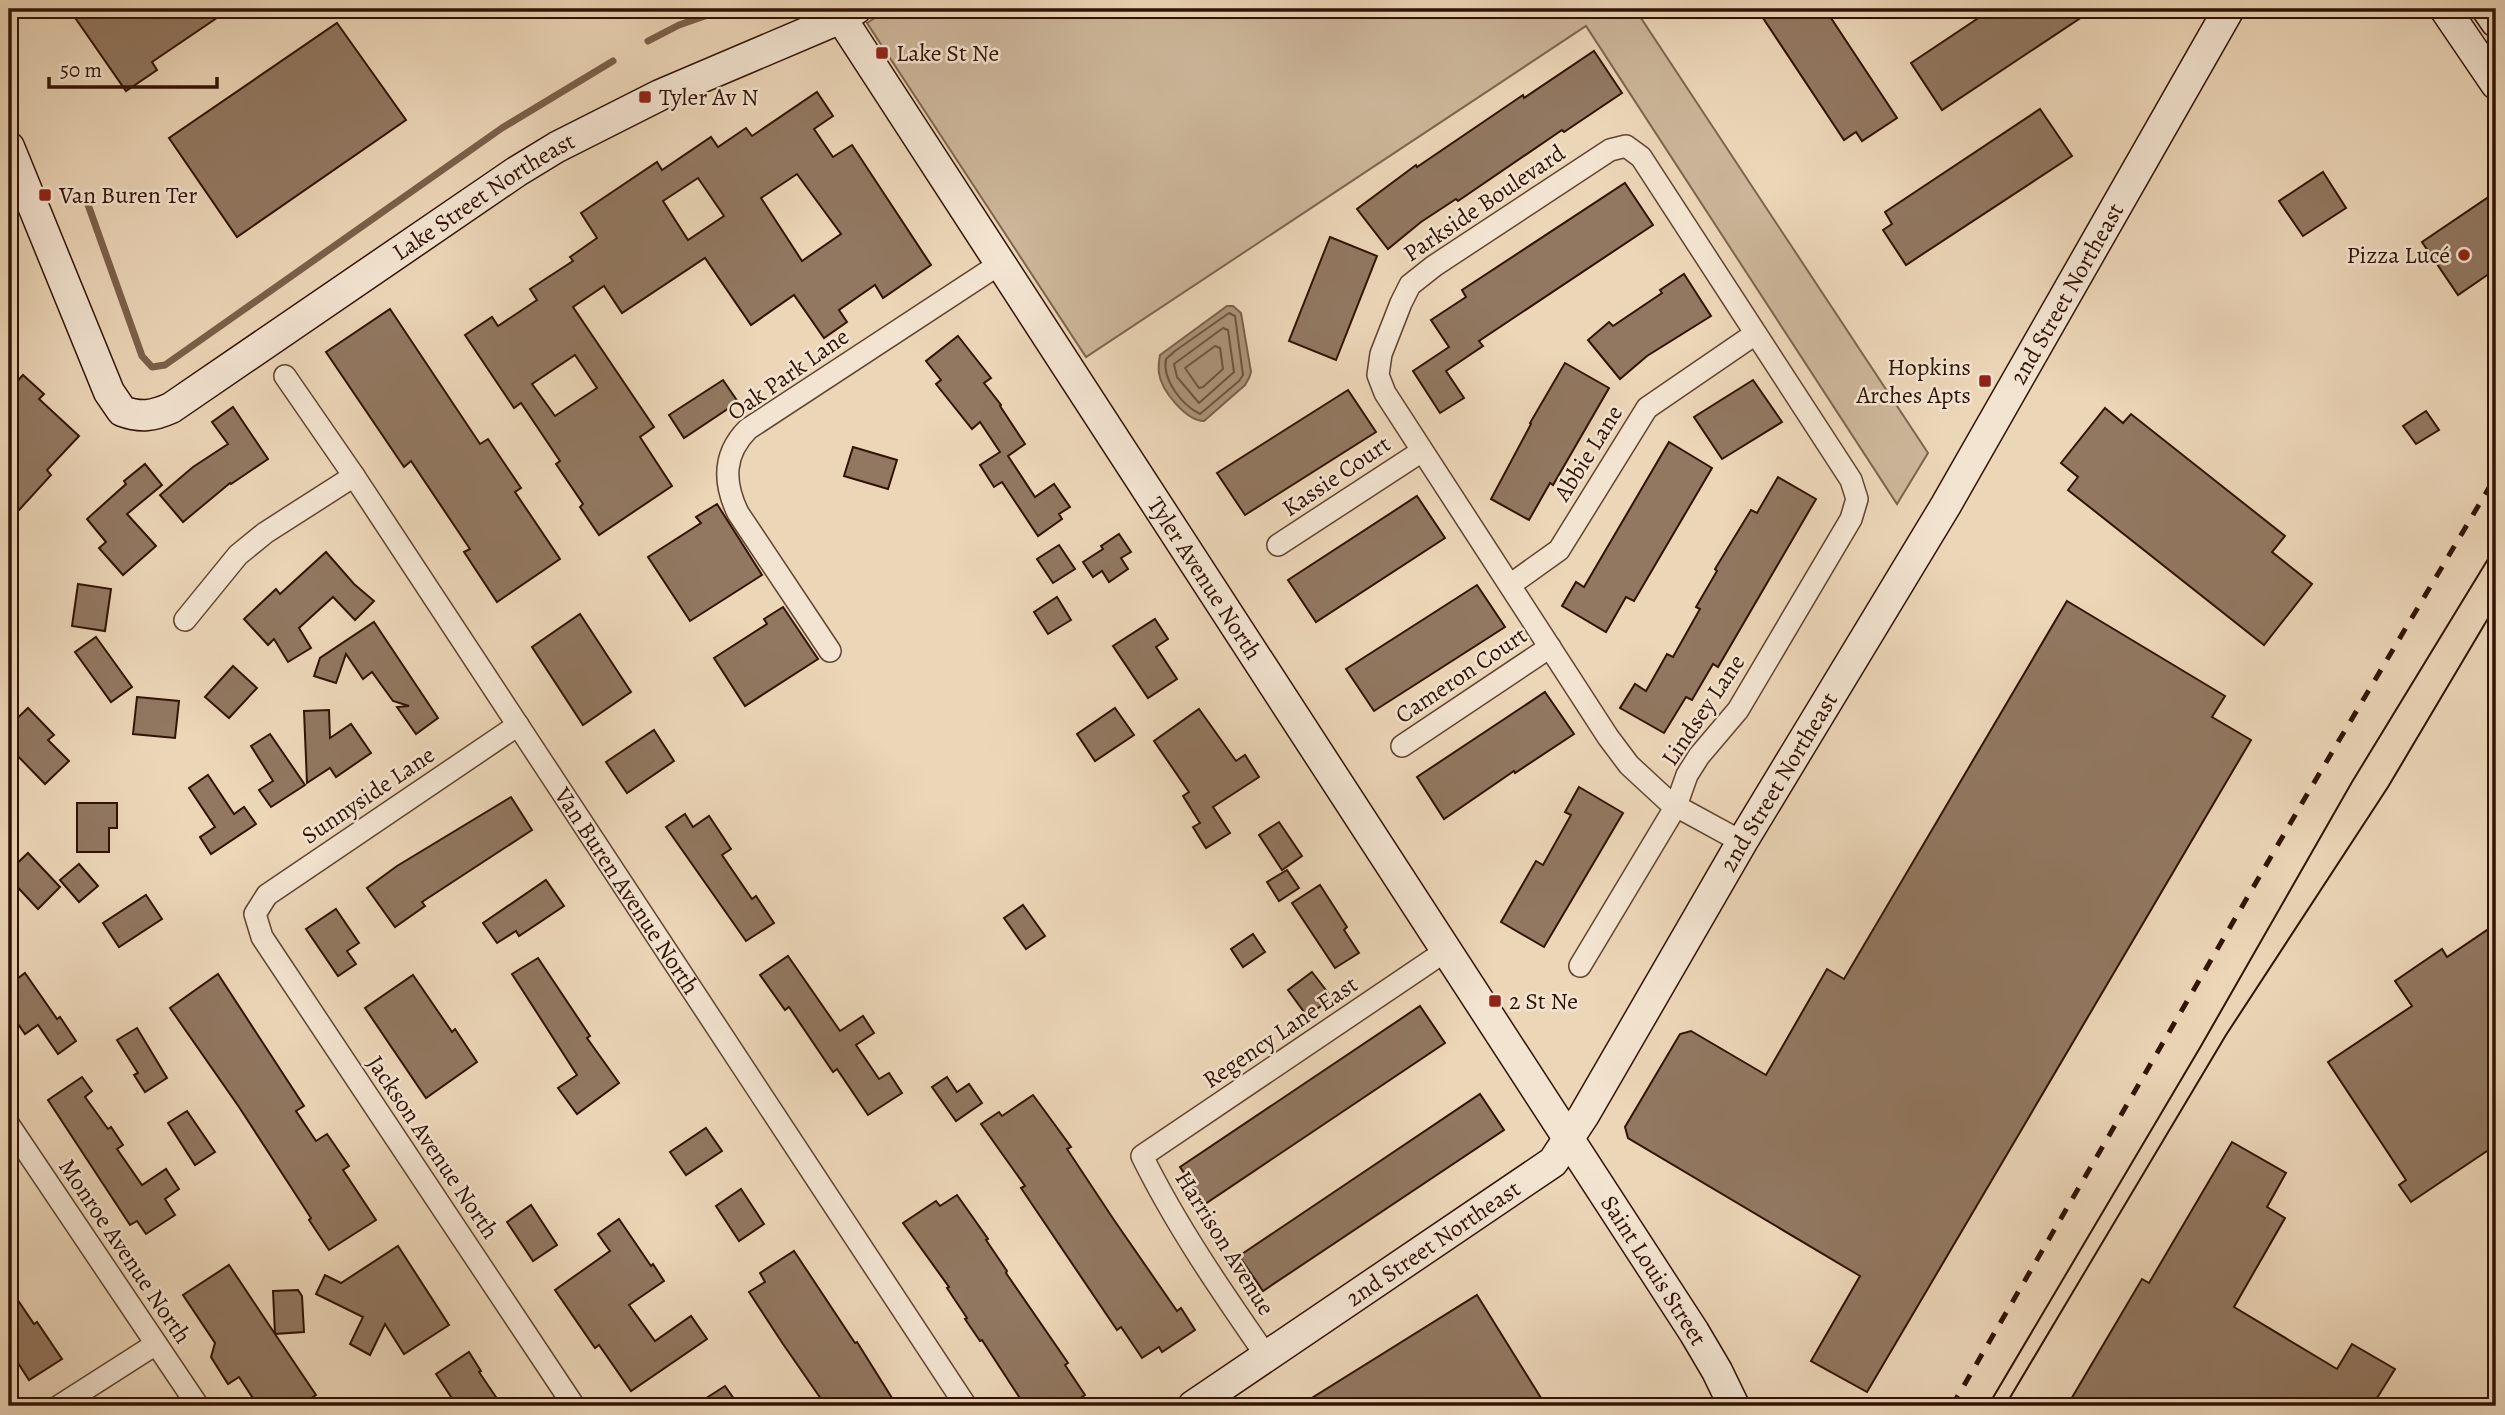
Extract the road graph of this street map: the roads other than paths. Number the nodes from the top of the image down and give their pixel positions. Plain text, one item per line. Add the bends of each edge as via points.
1 (2445, 9) edge
2 (2487, 9) edge
3 (849, 14) edge
4 (2229, 14) edge
5 (2496, 22) edge
6 (2496, 84) edge
7 (9, 147) edge
8 (1001, 263) junction
9 (1755, 334) junction
10 (285, 376) dead end
11 (1422, 450) junction
12 (354, 476) junction
13 (1852, 480) joint
14 (1278, 545) dead end
15 (1510, 585) junction
16 (185, 620) dead end
17 (1550, 647) junction
18 (830, 651) dead end
19 (518, 725) junction
20 (1402, 746) dead end
21 (1676, 806) junction
22 (1742, 842) junction
23 (255, 915) joint
24 (1447, 950) junction
25 (1580, 967) dead end
26 (9, 1125) edge
27 (1569, 1139) junction
28 (1142, 1156) joint
29 (156, 1344) junction
30 (1266, 1357) junction
31 (59, 1406) edge
32 (198, 1406) edge
33 (574, 1406) edge
34 (966, 1406) edge
35 (1193, 1406) edge
36 (1734, 1406) edge

1 - 6 street
2 - 5 street
3 - 7 street, Lake Street Northeast via 660,95 557,147 157,415 122,411 109,392
3 - 8 street, Tyler Avenue North
4 - 22 street, 2nd Street Northeast via 1946,505
8 - 18 street, Oak Park Lane via 748,429 733,449 726,478 731,499
8 - 24 street, Tyler Avenue North
9 - 11 street, Parkside Boulevard via 1641,157 1626,146 1610,150 1410,285 1381,354 1378,375
9 - 13 street, Parkside Boulevard
9 - 15 street, Abbie Lane via 1647,408 1559,550
10 - 12 street, Van Buren Avenue North
11 - 14 street, Kassie Court
11 - 15 street, Parkside Boulevard
12 - 16 street via 238,555
12 - 19 street, Van Buren Avenue North
13 - 21 street, Lindsey Lane via 1857,499 1851,519 1738,710 1687,775
15 - 17 street, Parkside Boulevard
17 - 20 street, Cameron Court
17 - 21 street, Parkside Boulevard via 1629,765
19 - 23 street, Sunnyside Lane via 267,895
19 - 34 street, Van Buren Avenue North
21 - 22 street, Parkside Boulevard
21 - 25 street, Lindsey Lane
22 - 27 street, 2nd Street Northeast
23 - 33 street, Jackson Avenue North via 262,937
24 - 27 street, Tyler Avenue North
24 - 28 street, Regency Lane East
26 - 29 street, Monroe Avenue North
27 - 30 street, 2nd Street Northeast via 1553,1162 1530,1180
27 - 36 street, Saint Louis Street via 1694,1332
28 - 30 street, Harrison Avenue via 1194,1251
29 - 31 street
29 - 32 street, Monroe Avenue North
30 - 35 street, 2nd Street Northeast

